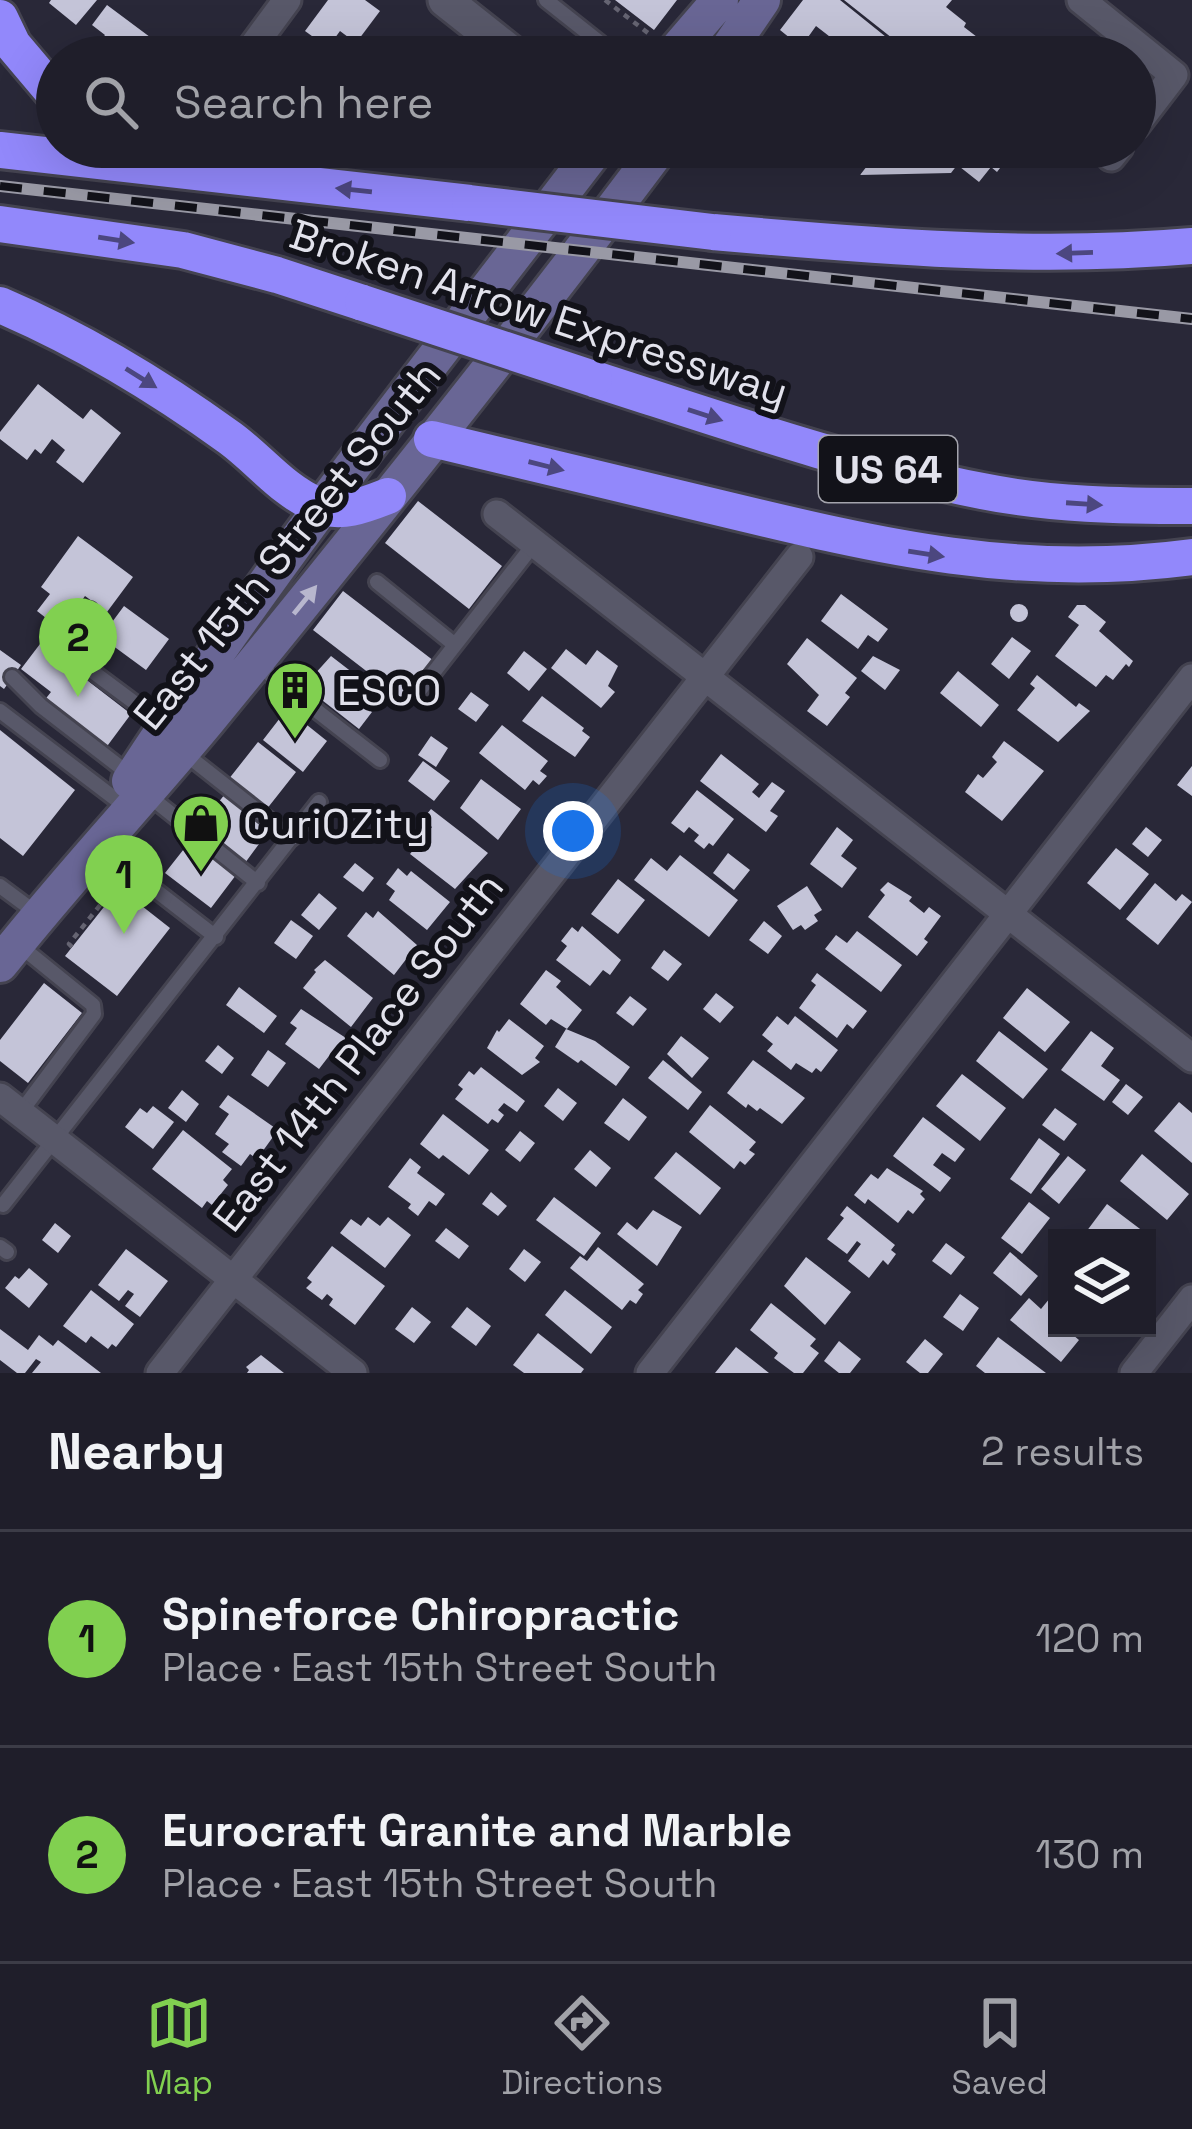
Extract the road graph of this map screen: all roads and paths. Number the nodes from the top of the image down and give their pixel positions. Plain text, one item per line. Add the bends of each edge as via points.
1 (287, 0) edge
2 (445, 0) edge
3 (546, 0) edge
4 (605, 0) edge
5 (720, 0) edge
6 (762, 0) edge
7 (1082, 0) edge
8 (0, 17) edge
9 (260, 36) edge
10 (491, 36) edge
11 (591, 36) edge
12 (648, 36) edge
13 (677, 36) edge
14 (743, 36) edge
15 (1127, 36) edge
16 (1156, 59) edge
17 (36, 73) edge
18 (1183, 81) edge
19 (1156, 106) edge
20 (0, 151) edge
21 (36, 155) edge
22 (155, 168) edge
23 (582, 168) edge
24 (635, 168) edge
25 (164, 169) joint
26 (0, 224) edge
27 (1192, 246) edge
28 (0, 305) edge
29 (432, 439) junction
30 (388, 496) junction
31 (1192, 506) edge
32 (321, 507) junction
33 (497, 514) dead end
34 (534, 544) junction
35 (1192, 556) edge
36 (799, 557) dead end
37 (377, 582) dead end
38 (90, 610) dead end
39 (455, 644) junction
40 (254, 662) junction
41 (706, 676) junction
42 (12, 677) dead end
43 (1192, 678) edge
44 (416, 695) dead end
45 (0, 711) edge
46 (174, 738) junction
47 (380, 760) dead end
48 (132, 790) junction
49 (320, 802) dead end
50 (292, 838) junction
51 (98, 845) junction
52 (67, 880) junction
53 (258, 883) junction
54 (0, 886) edge
55 (112, 897) dead end
56 (1008, 914) junction
57 (216, 937) junction
58 (29, 938) edge
59 (1192, 1058) edge
60 (10, 1106) edge
61 (53, 1140) junction
62 (3, 1204) edge
63 (233, 1280) junction
64 (1192, 1298) edge
65 (160, 1373) edge
66 (353, 1373) edge
67 (650, 1373) edge
68 (1134, 1373) edge

1 - 9 street
2 - 10 street
3 - 11 lane
4 - 12 path
5 - 13 main road
6 - 14 main road
7 - 15 street
8 - 17 highway
16 - 18 street
18 - 19 street
20 - 21 highway, Broken Arrow Expressway
22 - 25 highway, Broken Arrow Expressway
23 - 32 main road, East 15th Street South
24 - 29 main road, East 15th Street South
27 -> 25 highway, Broken Arrow Expressway, bridge via 1026,254 879,247
26 -> 31 highway, Broken Arrow Expressway / US 64, bridge via 183,250 277,274 769,436 984,492
28 -> 32 highway via 139,376
29 - 30 main road, East 15th Street South
29 -> 35 highway via 902,550 1049,565
30 - 32 highway
40 -> 30 main road, East 15th Street South
32 - 46 main road, East 15th Street South
33 - 34 street
34 - 39 lane
34 - 41 street
36 - 41 street, East 14th Place South
37 - 39 lane
38 - 46 lane via 61,648
39 - 44 lane
40 - 46 main road, East 15th Street South
40 - 47 lane
41 - 56 street
41 - 63 street, East 14th Place South
42 - 48 lane
43 - 56 street
45 - 48 lane
46 - 48 main road, East 15th Street South
46 - 50 lane
48 - 51 main road, East 15th Street South
48 - 52 main road, East 15th Street South
48 - 53 lane
49 - 50 lane
50 - 53 lane
51 - 52 main road, East 15th Street South
51 - 57 lane
52 - 58 main road, East 15th Street South
53 - 57 lane
54 - 58 lane
55 - 58 path via 73,943
56 - 59 street
56 - 67 street
57 - 61 lane
58 - 60 lane via 94,1014
60 - 61 street
61 - 62 lane
61 - 63 street
63 - 65 street, East 14th Place South
63 - 66 street
64 - 68 street

